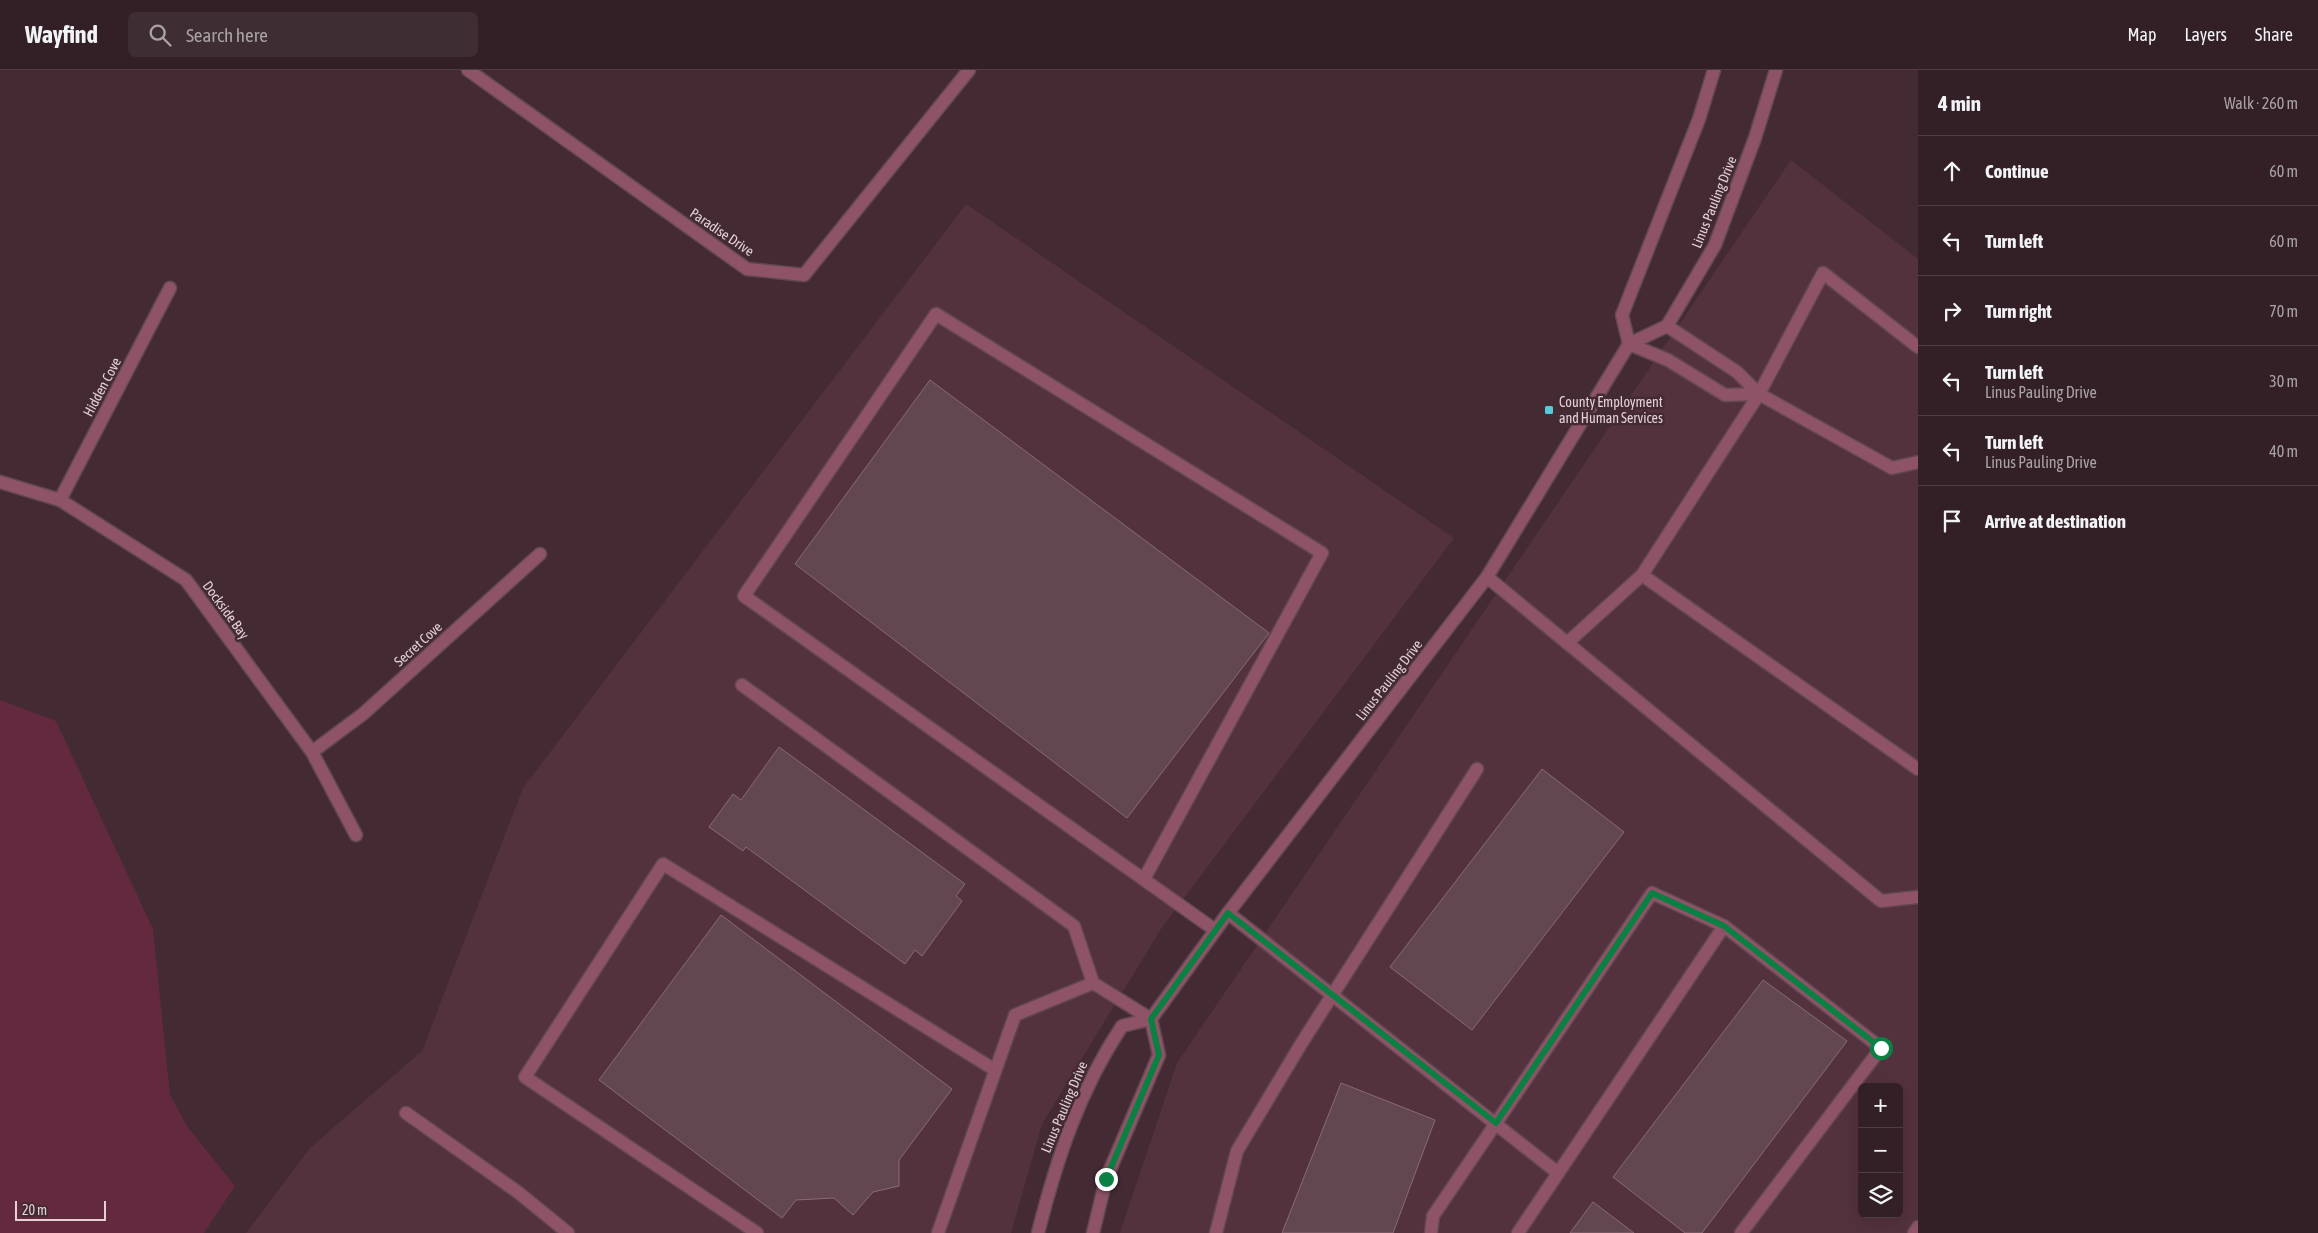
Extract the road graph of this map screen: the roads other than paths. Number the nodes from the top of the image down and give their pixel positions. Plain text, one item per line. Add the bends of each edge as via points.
1 (469, 70) edge
2 (969, 70) edge
3 (1714, 70) edge
4 (1776, 70) edge
5 (170, 288) dead end
6 (1667, 326) junction
7 (1629, 344) junction
8 (1918, 346) edge
9 (1759, 394) junction
10 (1918, 462) edge
11 (0, 482) edge
12 (60, 500) junction
13 (540, 554) dead end
14 (1642, 575) junction
15 (1487, 577) junction
16 (1567, 643) junction
17 (742, 685) dead end
18 (312, 752) junction
19 (1477, 769) dead end
20 (1918, 769) edge
21 (356, 835) dead end
22 (1144, 879) junction
23 (1918, 897) edge
24 (1228, 913) junction
25 (1724, 926) junction
26 (1216, 930) junction
27 (1093, 983) junction
28 (1333, 994) junction
29 (1151, 1019) junction
30 (995, 1070) junction
31 (406, 1113) dead end
32 (1496, 1123) junction
33 (1558, 1173) junction
34 (1918, 1227) edge
35 (568, 1233) edge
36 (757, 1233) edge
37 (938, 1233) edge
38 (1038, 1233) edge
39 (1093, 1233) edge
40 (1216, 1233) edge
41 (1431, 1233) edge
42 (1518, 1233) edge
43 (1741, 1233) edge
44 (1914, 1233) edge

1 - 2 street, Paradise Drive via 747,269 804,275
3 - 7 street via 1699,119 1622,315
4 - 6 street, Linus Pauling Drive via 1716,245
5 - 12 street, Hidden Cove
6 - 7 street
6 - 9 street via 1737,372
7 - 9 street via 1668,360 1725,396
7 - 15 street, Linus Pauling Drive
8 - 9 street via 1823,273
9 - 10 street via 1892,468
9 - 14 street
11 - 12 street, Dockside Bay
12 - 18 street, Dockside Bay via 186,580
13 - 18 street, Secret Cove via 363,714
14 - 16 street
14 - 20 street
15 - 16 street
15 - 24 street, Linus Pauling Drive
16 - 23 street via 1881,900
17 - 27 street via 1074,926
18 - 21 street, Dockside Bay
19 - 28 street
22 - 22 street via 744,596 936,314 1322,553
22 - 26 street
24 - 26 street, Linus Pauling Drive
24 - 28 street
25 - 32 street via 1652,893
25 - 33 street
25 - 43 street via 1881,1048
26 - 29 street, Linus Pauling Drive
27 - 29 street
27 - 30 street via 1015,1015
28 - 32 street
28 - 40 street via 1237,1151
29 - 38 street, Linus Pauling Drive via 1122,1026 1104,1052 1069,1127
29 - 39 street via 1159,1055 1106,1179
30 - 36 street via 663,864 525,1077
30 - 37 street
31 - 35 street via 519,1193
32 - 33 street
32 - 41 street via 1433,1216
33 - 42 street
34 - 44 street

